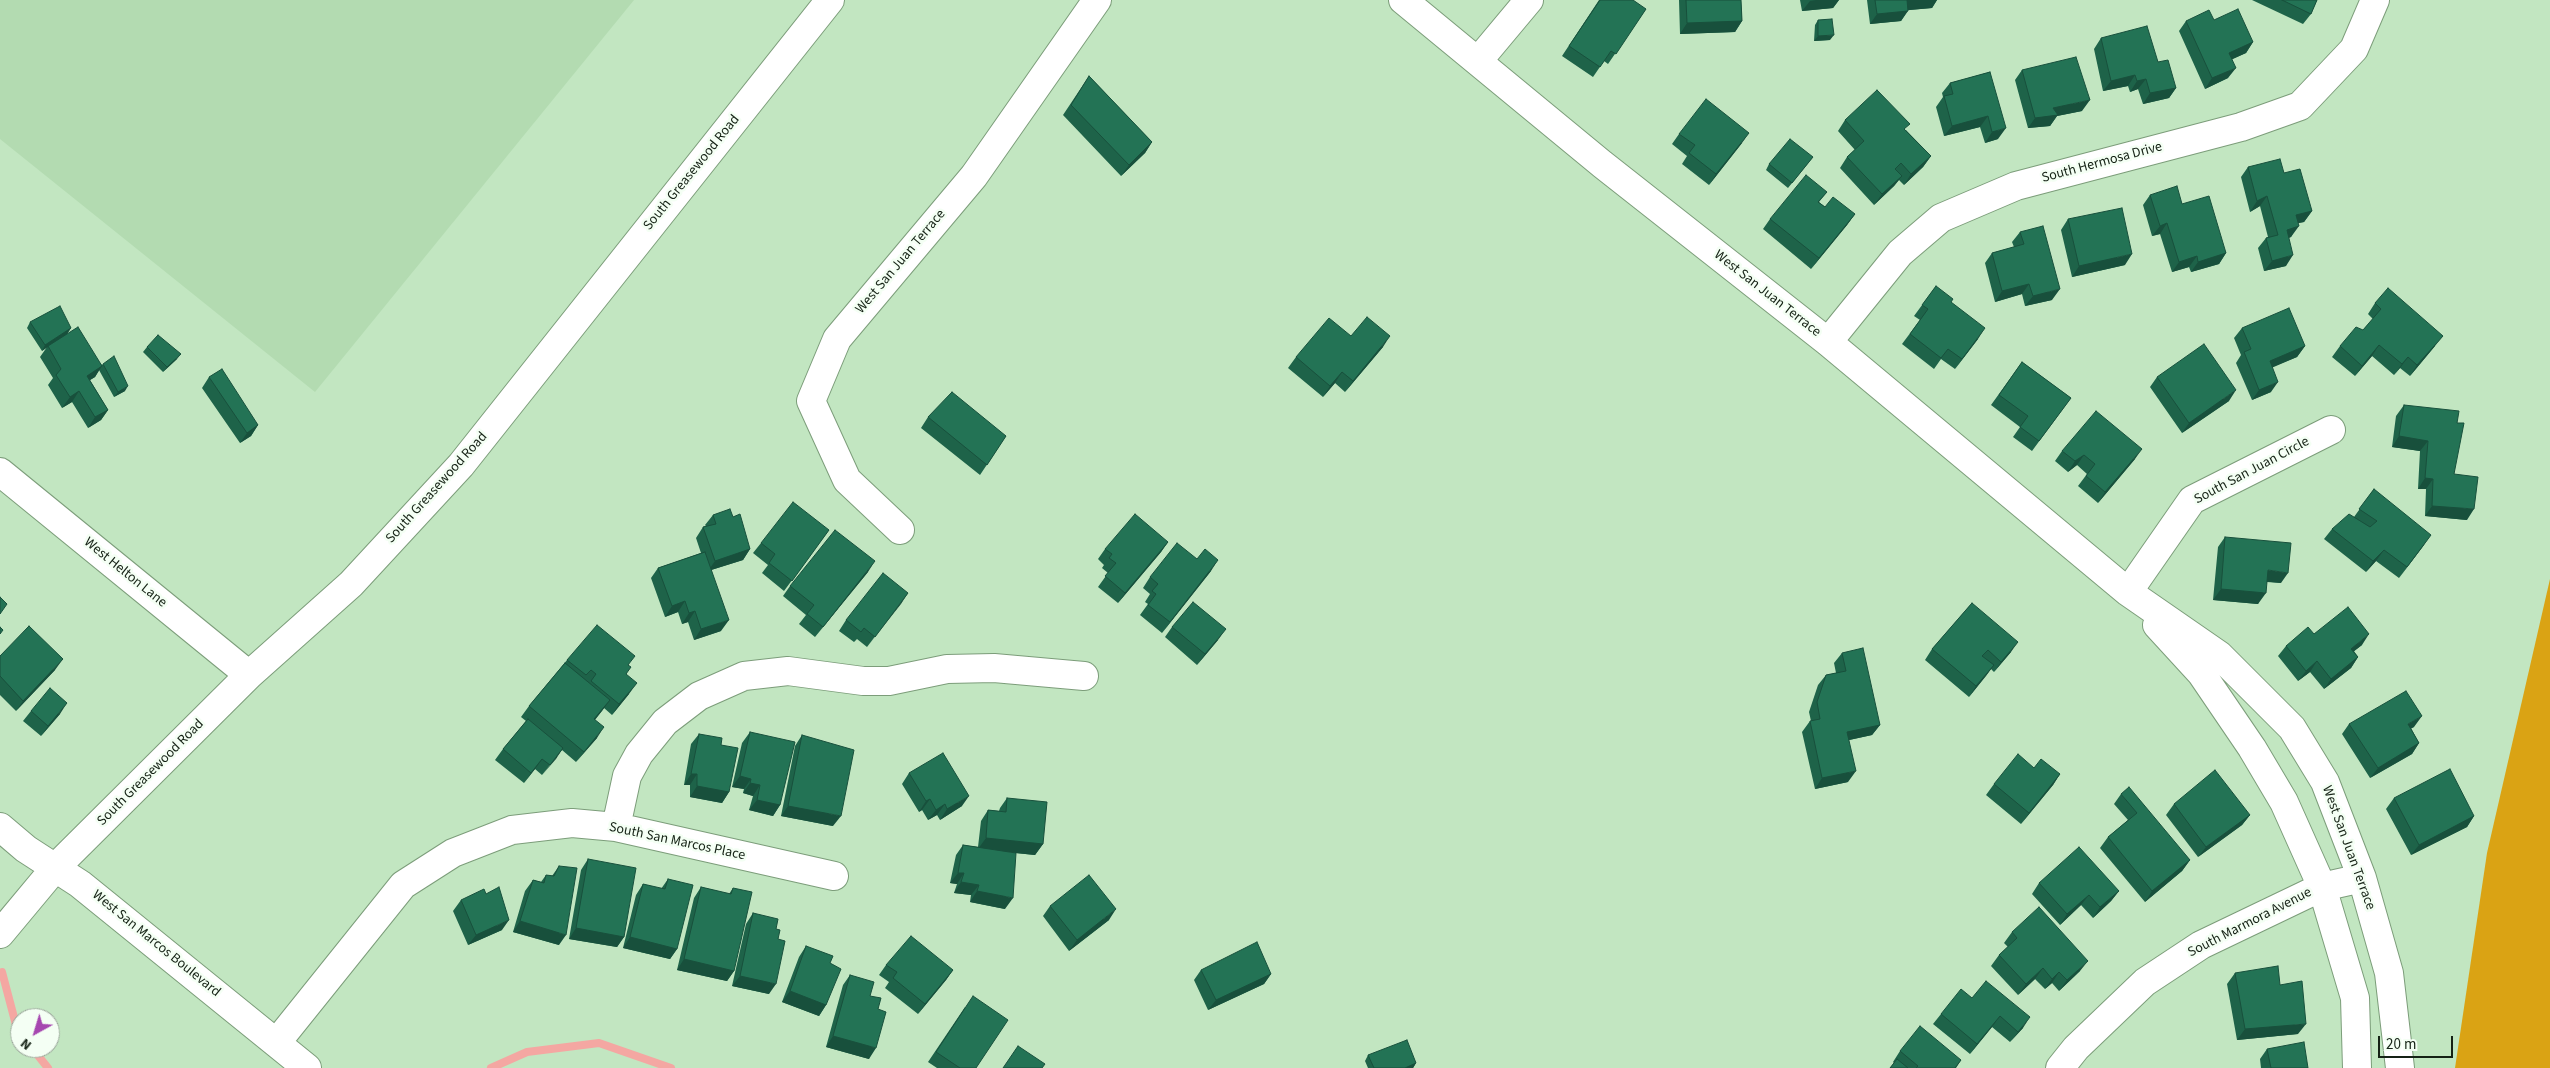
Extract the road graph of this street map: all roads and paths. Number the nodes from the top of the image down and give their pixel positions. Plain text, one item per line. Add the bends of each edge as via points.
1 (830, 0) edge
2 (1097, 0) edge
3 (1403, 0) edge
4 (1529, 0) edge
5 (2375, 0) edge
6 (1478, 61) junction
7 (1828, 342) junction
8 (2330, 430) dead end
9 (0, 472) edge
10 (900, 530) dead end
11 (2128, 592) junction
12 (249, 675) junction
13 (1084, 676) dead end
14 (0, 827) edge
15 (616, 827) junction
16 (55, 868) junction
17 (834, 876) dead end
18 (2362, 878) junction
19 (2322, 886) junction
20 (0, 934) edge
21 (277, 1042) junction
22 (307, 1068) edge
23 (2060, 1068) edge
24 (2356, 1068) edge
25 (2400, 1068) edge

1 - 12 street, South Greasewood Road via 461,465 351,584
2 - 10 street, West San Juan Terrace via 974,176 836,339 811,401 847,480
3 - 6 street, West San Juan Terrace
4 - 6 street
5 - 7 street, South Hermosa Drive via 2354,49 2300,106 2241,127 2016,186 1942,218 1900,254
6 - 7 street, West San Juan Terrace via 1602,164
7 - 11 street, West San Juan Terrace
8 - 11 street, South San Juan Circle via 2192,500
9 - 12 street, West Helton Lane
11 - 18 street, West San Juan Terrace via 2219,655 2292,728 2324,782
11 - 19 street, West San Juan Terrace via 2200,673 2252,748 2284,802
12 - 16 street, South Greasewood Road
13 - 15 street via 994,668 947,669 889,681 863,681 788,671 744,676 699,696 665,722 639,754 627,776
14 - 16 street, West San Marcos Boulevard
15 - 17 street, South San Marcos Place
15 - 21 street, South San Marcos Place via 572,823 512,830 453,853 403,885
16 - 20 street, South Greasewood Road
16 - 21 street, West San Marcos Boulevard via 80,884
18 - 19 street, South Marmora Avenue
18 - 25 street, West San Juan Terrace via 2389,973
19 - 23 street, South Marmora Avenue via 2201,945 2144,982 2076,1048
19 - 24 street, West San Juan Terrace via 2355,998
21 - 22 street, West San Marcos Boulevard

